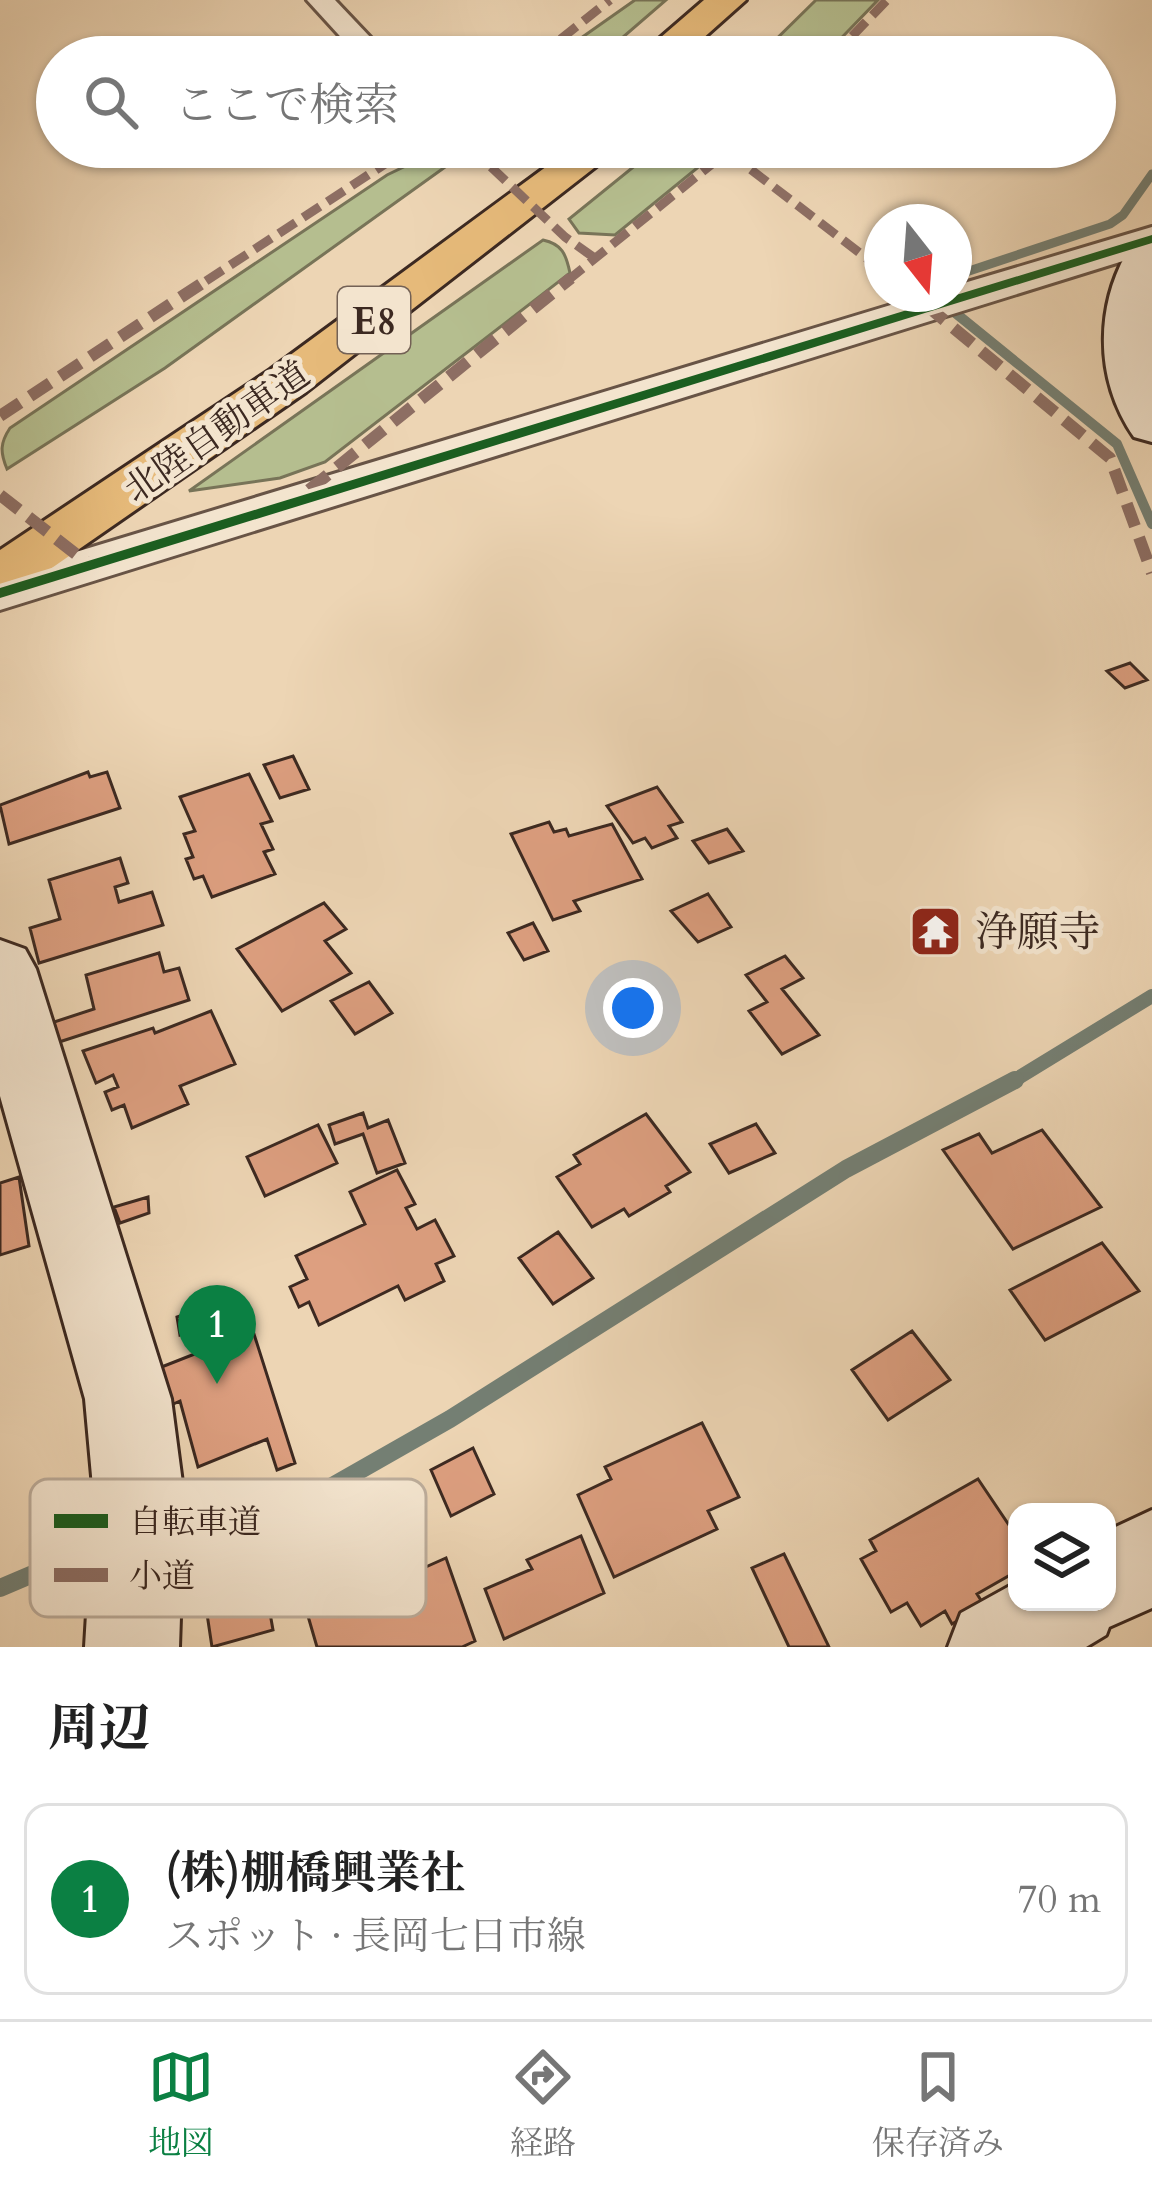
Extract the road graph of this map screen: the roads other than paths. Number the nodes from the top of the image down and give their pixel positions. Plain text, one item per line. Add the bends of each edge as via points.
1 (320, 0) edge
2 (697, 0) edge
3 (727, 0) edge
4 (766, 5) dead end
5 (355, 36) edge
6 (656, 36) edge
7 (683, 36) edge
8 (731, 36) edge
9 (504, 168) edge
10 (515, 168) edge
11 (573, 168) edge
12 (1152, 239) edge
13 (1152, 248) edge
14 (378, 268) junction
15 (1152, 426) edge
16 (119, 472) junction
17 (0, 523) edge
18 (0, 578) edge
19 (0, 593) edge
20 (0, 969) edge
21 (138, 1479) edge
22 (1152, 1556) edge
23 (1116, 1577) edge
24 (1057, 1611) edge
25 (134, 1617) edge
26 (132, 1647) edge
27 (994, 1647) edge

1 - 5 street
2 - 6 highway
3 - 7 highway
4 - 8 highway
9 - 14 highway, 北陸自動車道 / E8
10 - 14 highway, 北陸自動車道 / E8
11 - 16 highway, 北陸自動車道 / E8 via 420,287
12 - 19 street
13 - 15 main road via 1126,317 1133,381
14 - 16 highway, 北陸自動車道 / E8
16 - 17 highway, 北陸自動車道 / E8
16 - 18 highway, 北陸自動車道 / E8
20 - 21 main road via 128,1399
22 - 23 main road
24 - 27 main road
25 - 26 main road

